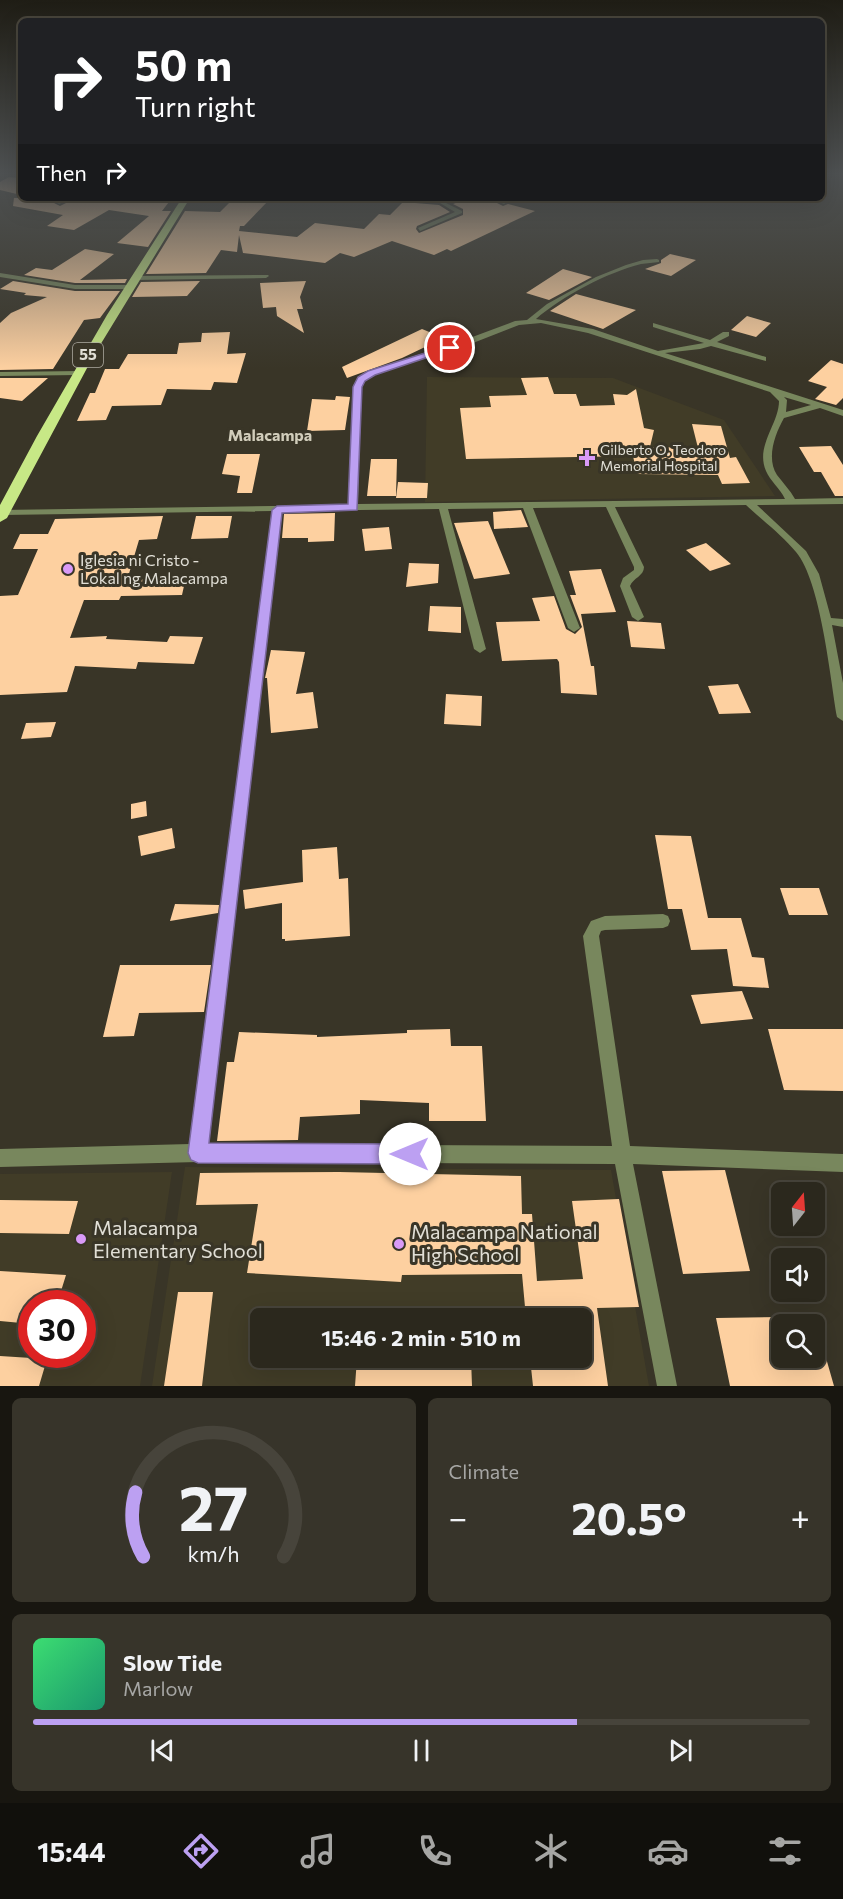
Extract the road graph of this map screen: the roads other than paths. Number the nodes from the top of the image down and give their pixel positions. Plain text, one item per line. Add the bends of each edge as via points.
1 (159, 240) edge
2 (657, 261) dead end
3 (0, 275) edge
4 (266, 276) dead end
5 (131, 283) junction
6 (530, 321) junction
7 (656, 325) dead end
8 (726, 334) dead end
9 (711, 343) junction
10 (651, 351) junction
11 (763, 359) dead end
12 (78, 373) junction
13 (0, 374) edge
14 (771, 389) junction
15 (820, 405) junction
16 (843, 413) edge
17 (782, 416) junction
18 (843, 501) edge
19 (748, 502) junction
20 (791, 502) junction
21 (609, 504) junction
22 (527, 506) junction
23 (443, 507) junction
24 (353, 508) junction
25 (277, 510) junction
26 (2, 515) edge
27 (638, 617) dead end
28 (826, 621) junction
29 (843, 622) edge
30 (574, 628) dead end
31 (480, 649) dead end
32 (843, 717) edge
33 (663, 921) dead end
34 (198, 1153) junction
35 (622, 1155) junction
36 (0, 1158) edge
37 (843, 1163) edge
38 (667, 1386) edge

1 - 5 highway, 55
2 - 6 street via 621,268 548,306
3 - 5 street via 75,287
4 - 5 street
5 - 12 highway, 55
6 - 10 street via 576,328
6 - 24 street via 361,379 357,387
7 - 9 street
8 - 9 street
9 - 10 street
9 - 11 street
10 - 14 street
12 - 13 street
12 - 26 highway, 55
14 - 15 street
14 - 17 street via 783,400
15 - 16 street
15 - 17 street
17 - 20 street via 772,433 768,462 770,472 788,491
18 - 20 street
19 - 20 street
19 - 21 street
19 - 28 street via 801,551 814,574
21 - 22 street
21 - 27 street via 639,567 625,586
22 - 23 street
22 - 30 street
23 - 24 street
23 - 31 street
24 - 25 street
25 - 26 street
25 - 34 street
28 - 29 street
28 - 32 street
33 - 35 street via 605,923 596,926 591,936
34 - 35 street
34 - 36 street
35 - 37 street
35 - 38 street

